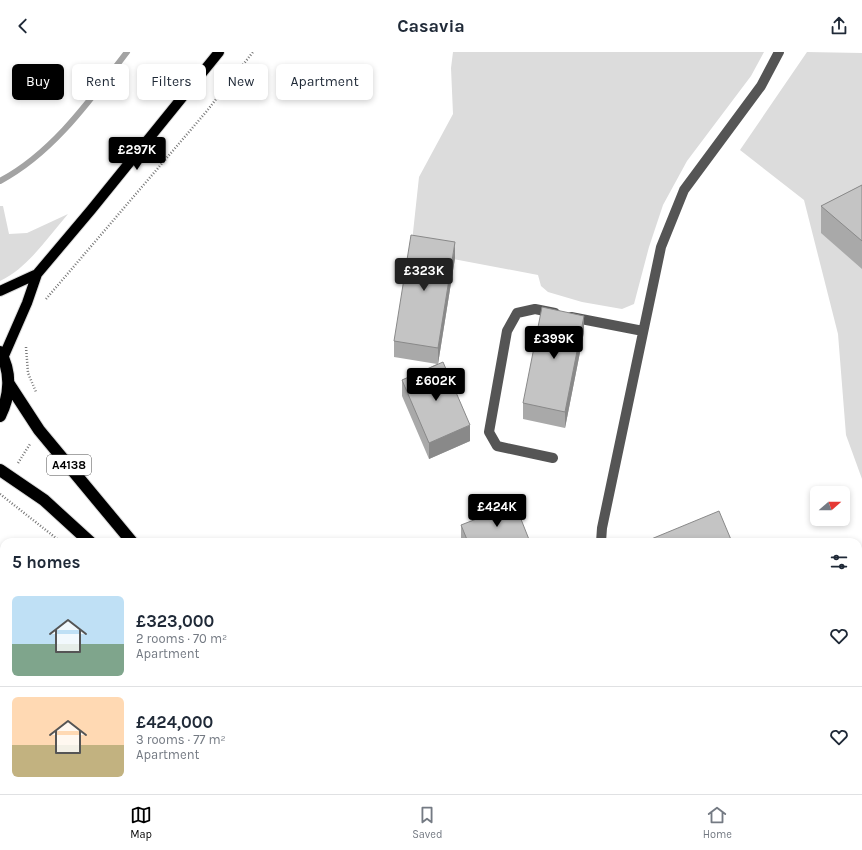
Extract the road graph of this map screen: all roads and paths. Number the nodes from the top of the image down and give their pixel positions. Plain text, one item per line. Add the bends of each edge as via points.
1 (219, 52) edge
2 (253, 52) edge
3 (779, 52) edge
4 (37, 274) junction
5 (0, 291) edge
6 (44, 301) dead end
7 (643, 331) junction
8 (26, 344) dead end
9 (2, 355) edge
10 (9, 384) junction
11 (39, 399) dead end
12 (0, 416) edge
13 (39, 430) junction
14 (553, 458) dead end
15 (5, 473) edge
16 (0, 494) edge
17 (56, 538) edge
18 (86, 538) edge
19 (129, 538) edge
20 (601, 538) edge

1 - 4 main road
2 - 6 path via 206,112
3 - 7 lane via 761,86 684,190 661,247
4 - 5 main road
4 - 9 main road via 27,303
7 - 14 lane via 535,309 517,313 507,331 489,432 497,446
7 - 20 lane
8 - 11 path via 28,373
9 - 10 highway
10 - 12 highway
10 - 13 highway, A4138
13 - 15 path
13 - 19 highway, A4138
15 - 18 highway via 44,500
16 - 17 path

